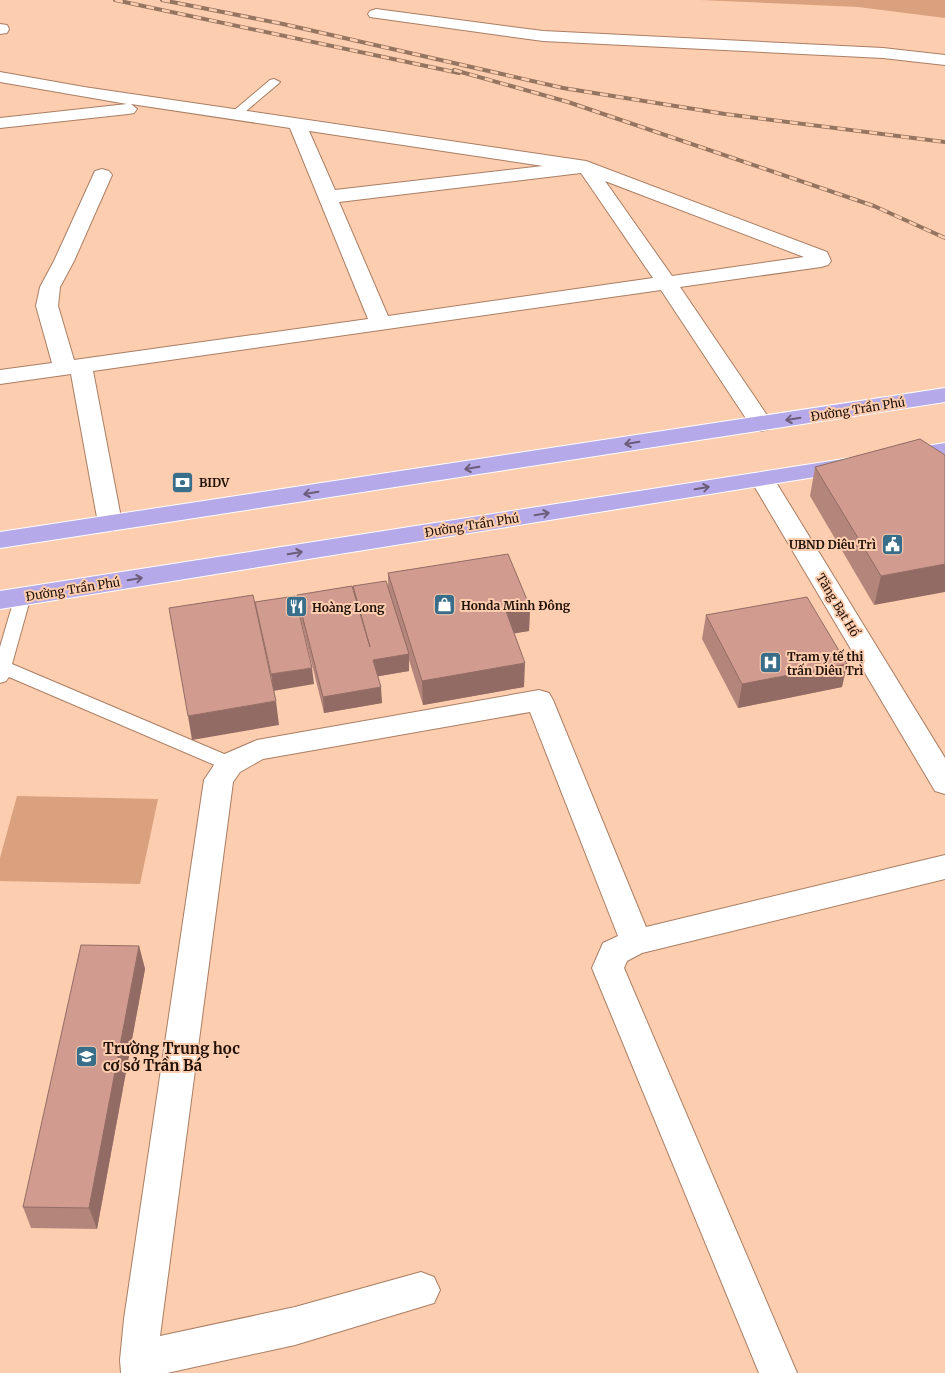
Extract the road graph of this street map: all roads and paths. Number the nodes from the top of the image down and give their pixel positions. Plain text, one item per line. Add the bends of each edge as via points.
1 (376, 14) dead end
2 (945, 60) edge
3 (0, 77) edge
4 (274, 82) dead end
5 (165, 104) junction
6 (235, 115) junction
7 (0, 123) edge
8 (297, 124) junction
9 (586, 167) junction
10 (102, 175) dead end
11 (328, 197) junction
12 (668, 283) junction
13 (381, 324) junction
14 (73, 367) junction
15 (0, 377) edge
16 (945, 395) edge
17 (761, 424) junction
18 (945, 450) edge
19 (762, 479) junction
20 (110, 523) junction
21 (0, 540) edge
22 (11, 598) edge
23 (1, 672) edge
24 (230, 764) junction
25 (945, 783) edge
26 (945, 867) edge
27 (636, 942) junction
28 (421, 1290) dead end
29 (140, 1367) edge
30 (778, 1373) edge

1 - 2 street via 543,36 883,53
3 - 5 street
4 - 6 lane
5 - 6 street
5 - 7 street
6 - 8 street
8 - 9 street
8 - 11 street
9 - 11 street
9 - 12 street
9 - 12 street via 820,256 821,261
10 - 14 street via 50,287 47,306
11 - 13 street
12 - 13 street
12 - 17 street
13 - 14 street
14 - 15 street
14 - 20 street
16 -> 17 highway, Đường Trần Phú
17 -> 20 highway, Đường Trần Phú
18 - 19 highway, Đường Trần Phú
22 -> 19 highway, Đường Trần Phú
19 - 25 street, Tăng Bạt Hổ
20 - 21 highway, Đường Trần Phú
22 - 23 lane
23 - 24 lane
24 - 27 street via 256,750 539,700
24 - 29 street via 219,780 143,1318
26 - 27 street
27 - 30 street via 614,952 608,968
28 - 29 street

